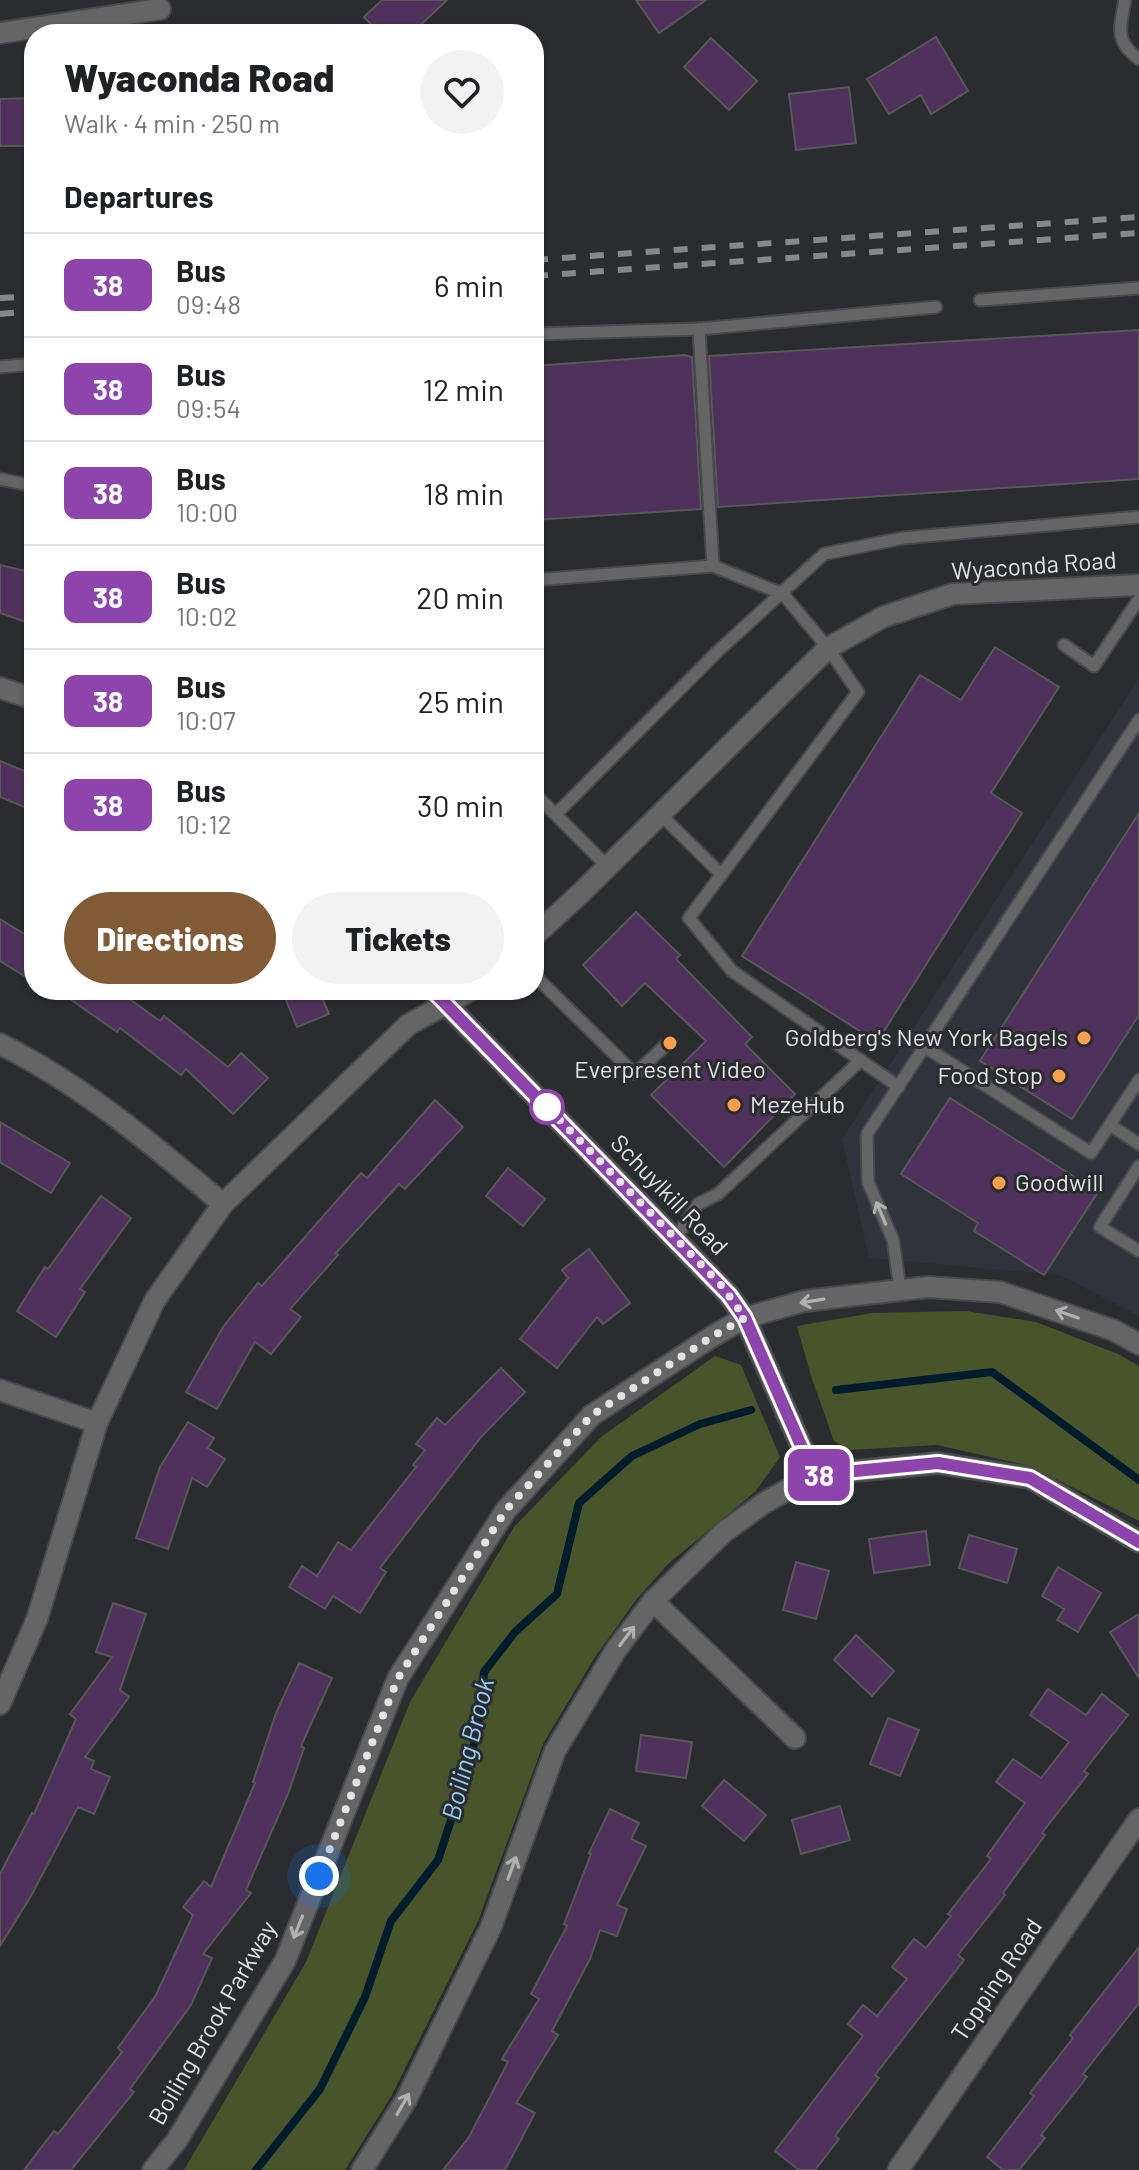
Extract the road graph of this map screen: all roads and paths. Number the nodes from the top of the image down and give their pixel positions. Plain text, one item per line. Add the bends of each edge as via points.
1 (1125, 0) edge
2 (160, 9) dead end
3 (60, 24) edge
4 (24, 29) edge
5 (0, 33) edge
6 (1139, 59) edge
7 (1139, 288) edge
8 (980, 300) dead end
9 (936, 307) dead end
10 (699, 329) junction
11 (544, 334) edge
12 (24, 365) edge
13 (0, 367) edge
14 (0, 479) edge
15 (24, 484) edge
16 (1139, 517) edge
17 (713, 566) junction
18 (544, 579) edge
19 (1139, 585) edge
20 (783, 594) junction
21 (1139, 599) edge
22 (1064, 645) dead end
23 (828, 648) junction
24 (0, 688) edge
25 (24, 696) edge
26 (1139, 720) edge
27 (544, 803) edge
28 (556, 814) junction
29 (660, 814) junction
30 (608, 867) junction
31 (721, 874) junction
32 (544, 927) edge
33 (544, 985) edge
34 (443, 1000) edge
35 (456, 1000) edge
36 (448, 1005) junction
37 (670, 1041) dead end
38 (0, 1044) edge
39 (925, 1047) junction
40 (861, 1060) junction
41 (1139, 1080) edge
42 (899, 1087) junction
43 (1110, 1125) junction
44 (1139, 1144) edge
45 (1139, 1166) edge
46 (223, 1204) junction
47 (675, 1239) junction
48 (1139, 1251) edge
49 (900, 1288) junction
50 (745, 1318) junction
51 (1139, 1344) edge
52 (0, 1390) edge
53 (97, 1423) junction
54 (814, 1475) junction
55 (1139, 1542) edge
56 (653, 1601) junction
57 (0, 1704) edge
58 (795, 1738) dead end
59 (1139, 1819) edge
60 (153, 2170) edge
61 (362, 2170) edge
62 (898, 2170) edge

1 - 6 lane via 1119,32 1127,51
2 - 3 street
4 - 5 street
7 - 8 lane
9 - 10 lane
10 - 11 lane
10 - 17 lane
12 - 13 lane
14 - 15 lane
16 - 20 lane via 903,538 824,554
17 - 18 lane
17 - 20 lane
19 - 23 street, Wyaconda Road via 953,594 883,617
20 - 23 lane
20 - 28 lane via 717,652
21 - 22 lane via 1094,666
23 - 29 street, Wyaconda Road
23 - 31 lane via 858,692
24 - 25 street
26 - 39 lane
27 - 28 lane
28 - 30 lane
29 - 30 street, Wyaconda Road
29 - 31 lane
30 - 32 street, Wyaconda Road
31 - 40 lane via 689,918 732,971
33 - 37 lane via 635,1074
34 - 36 street, Schuylkill Road
35 - 36 street
36 - 46 street via 408,1025
36 - 47 street, Schuylkill Road
38 - 46 street via 135,1129
39 - 42 lane
39 - 43 lane via 1091,1153
40 - 42 lane
40 - 47 lane via 718,1194 698,1204
41 - 43 lane
49 -> 42 lane via 893,1240 868,1182 867,1134
43 - 44 lane
45 - 48 lane via 1100,1227
46 - 53 street via 155,1300
47 - 50 street, Schuylkill Road via 722,1286
49 -> 50 street, Boiling Brook Parkway via 804,1301
51 -> 49 street, Boiling Brook Parkway via 1113,1330 1000,1292
50 - 54 street, Schuylkill Road
50 -> 60 street, Boiling Brook Parkway via 592,1415 506,1510 398,1678 285,1961 177,2140
52 - 53 street
53 - 57 street via 37,1619
54 - 55 street via 938,1463 1030,1478
54 - 56 street via 724,1532
56 - 58 street
61 -> 56 street via 406,2100 491,1927 555,1751 616,1650
59 - 62 street, Topping Road

